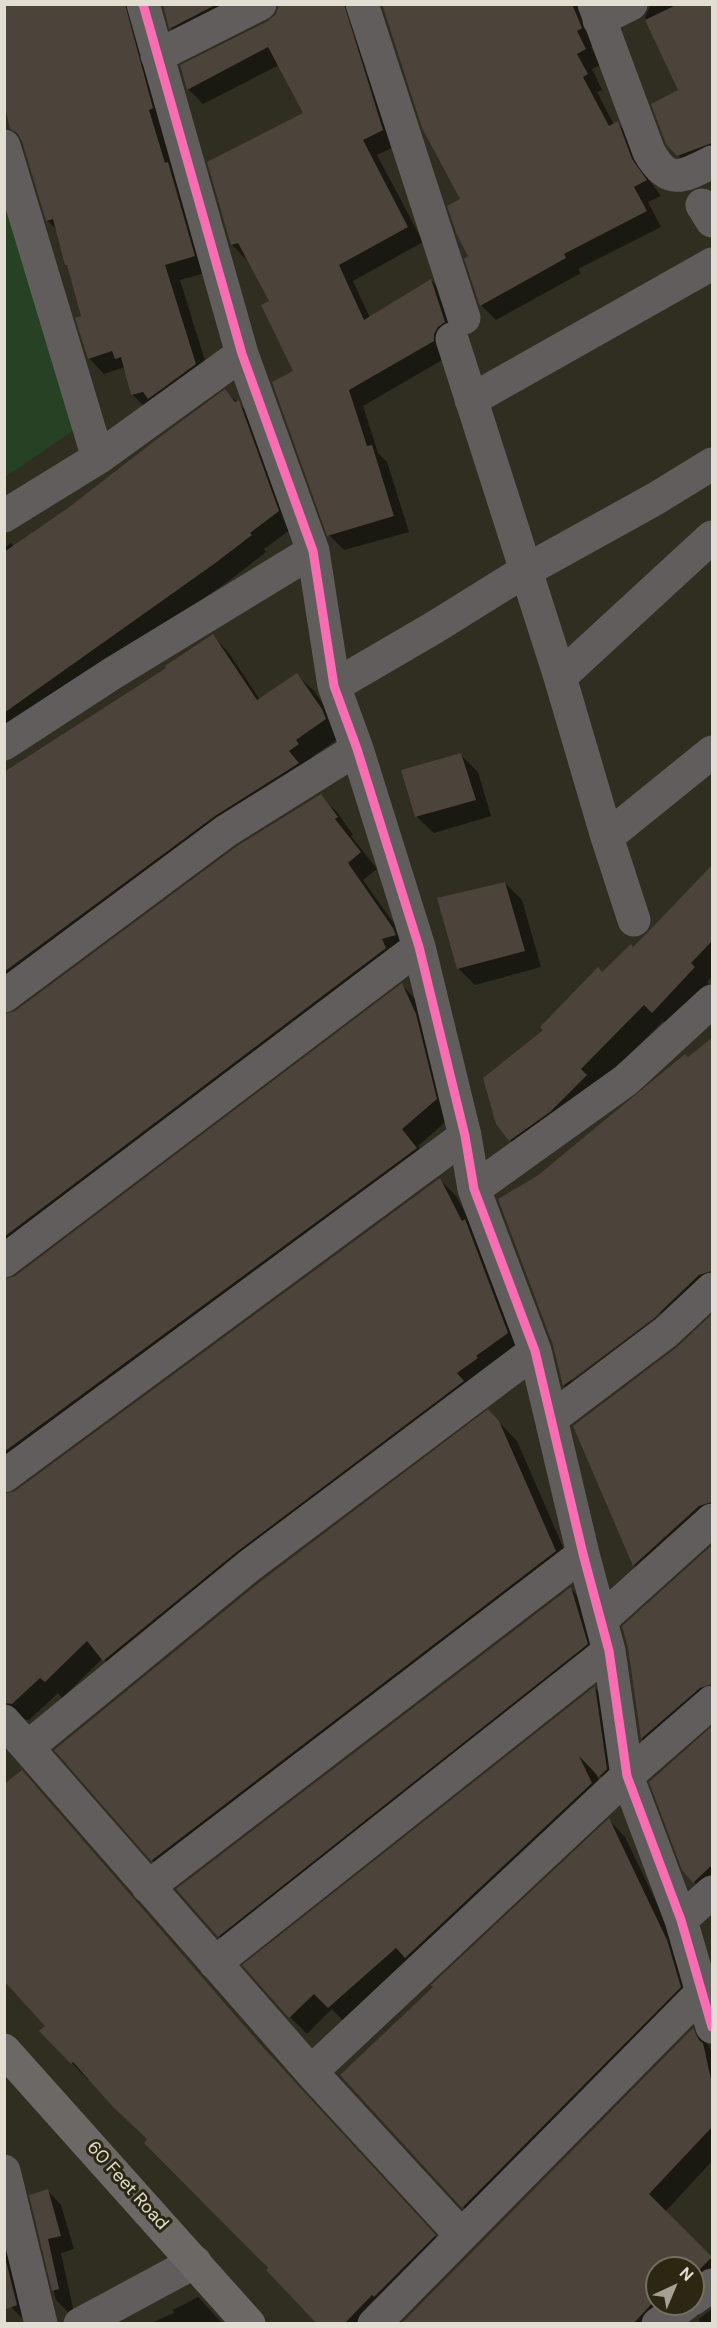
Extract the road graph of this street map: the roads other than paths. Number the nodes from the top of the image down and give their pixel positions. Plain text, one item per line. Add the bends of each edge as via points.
1 (143, 4) edge
2 (260, 4) edge
3 (362, 4) edge
4 (631, 4) edge
5 (596, 12) edge
6 (157, 56) junction
7 (4, 146) edge
8 (712, 162) edge
9 (712, 264) edge
10 (242, 354) junction
11 (471, 400) junction
12 (98, 458) junction
13 (712, 464) edge
14 (4, 516) edge
15 (712, 537) edge
16 (313, 551) junction
17 (525, 571) junction
18 (560, 677) junction
19 (334, 687) junction
20 (4, 744) edge
21 (357, 749) junction
22 (712, 752) edge
23 (607, 837) junction
24 (634, 920) dead end
25 (420, 947) junction
26 (4, 996) edge
27 (712, 1002) edge
28 (465, 1136) junction
29 (474, 1189) junction
30 (4, 1261) edge
31 (712, 1288) edge
32 (536, 1351) junction
33 (552, 1418) junction
34 (4, 1476) edge
35 (712, 1520) edge
36 (583, 1554) junction
37 (602, 1620) junction
38 (609, 1651) junction
39 (712, 1702) edge
40 (4, 1721) edge
41 (28, 1747) junction
42 (627, 1776) junction
43 (148, 1887) junction
44 (712, 1892) edge
45 (681, 1920) junction
46 (215, 1963) junction
47 (702, 1992) junction
48 (712, 2027) edge
49 (4, 2050) edge
50 (311, 2072) junction
51 (7, 2189) edge
52 (461, 2235) junction
53 (195, 2262) junction
54 (41, 2324) edge
55 (80, 2324) edge
56 (249, 2324) edge
57 (374, 2324) edge

1 - 6 street
2 - 6 street
3 - 11 street via 458,328
4 - 5 street
5 - 8 street via 657,166 670,176 686,176
6 - 10 street
7 - 12 street
9 - 11 street
10 - 12 street
10 - 16 street
11 - 17 street
12 - 14 street
13 - 17 street
15 - 18 street
16 - 19 street
16 - 20 street
17 - 18 street
17 - 19 street
18 - 23 street
19 - 21 street
21 - 25 street
21 - 26 street via 226,831
22 - 23 street
23 - 24 street
25 - 28 street
25 - 30 street
27 - 29 street via 626,1080
28 - 29 street
28 - 34 street
29 - 32 street
31 - 33 street via 666,1332
32 - 33 street
32 - 41 street via 249,1566
33 - 36 street
35 - 37 street
36 - 37 street
36 - 43 street
37 - 38 street
38 - 42 street
38 - 46 street
39 - 42 street
40 - 41 street
41 - 43 street
42 - 45 street
42 - 50 street
43 - 46 street
44 - 45 street
45 - 47 street
46 - 50 street
47 - 48 street
47 - 52 street
49 - 53 main road, 60 Feet Road
50 - 52 street
51 - 54 street
52 - 57 street
53 - 55 street
53 - 56 main road, 60 Feet Road

